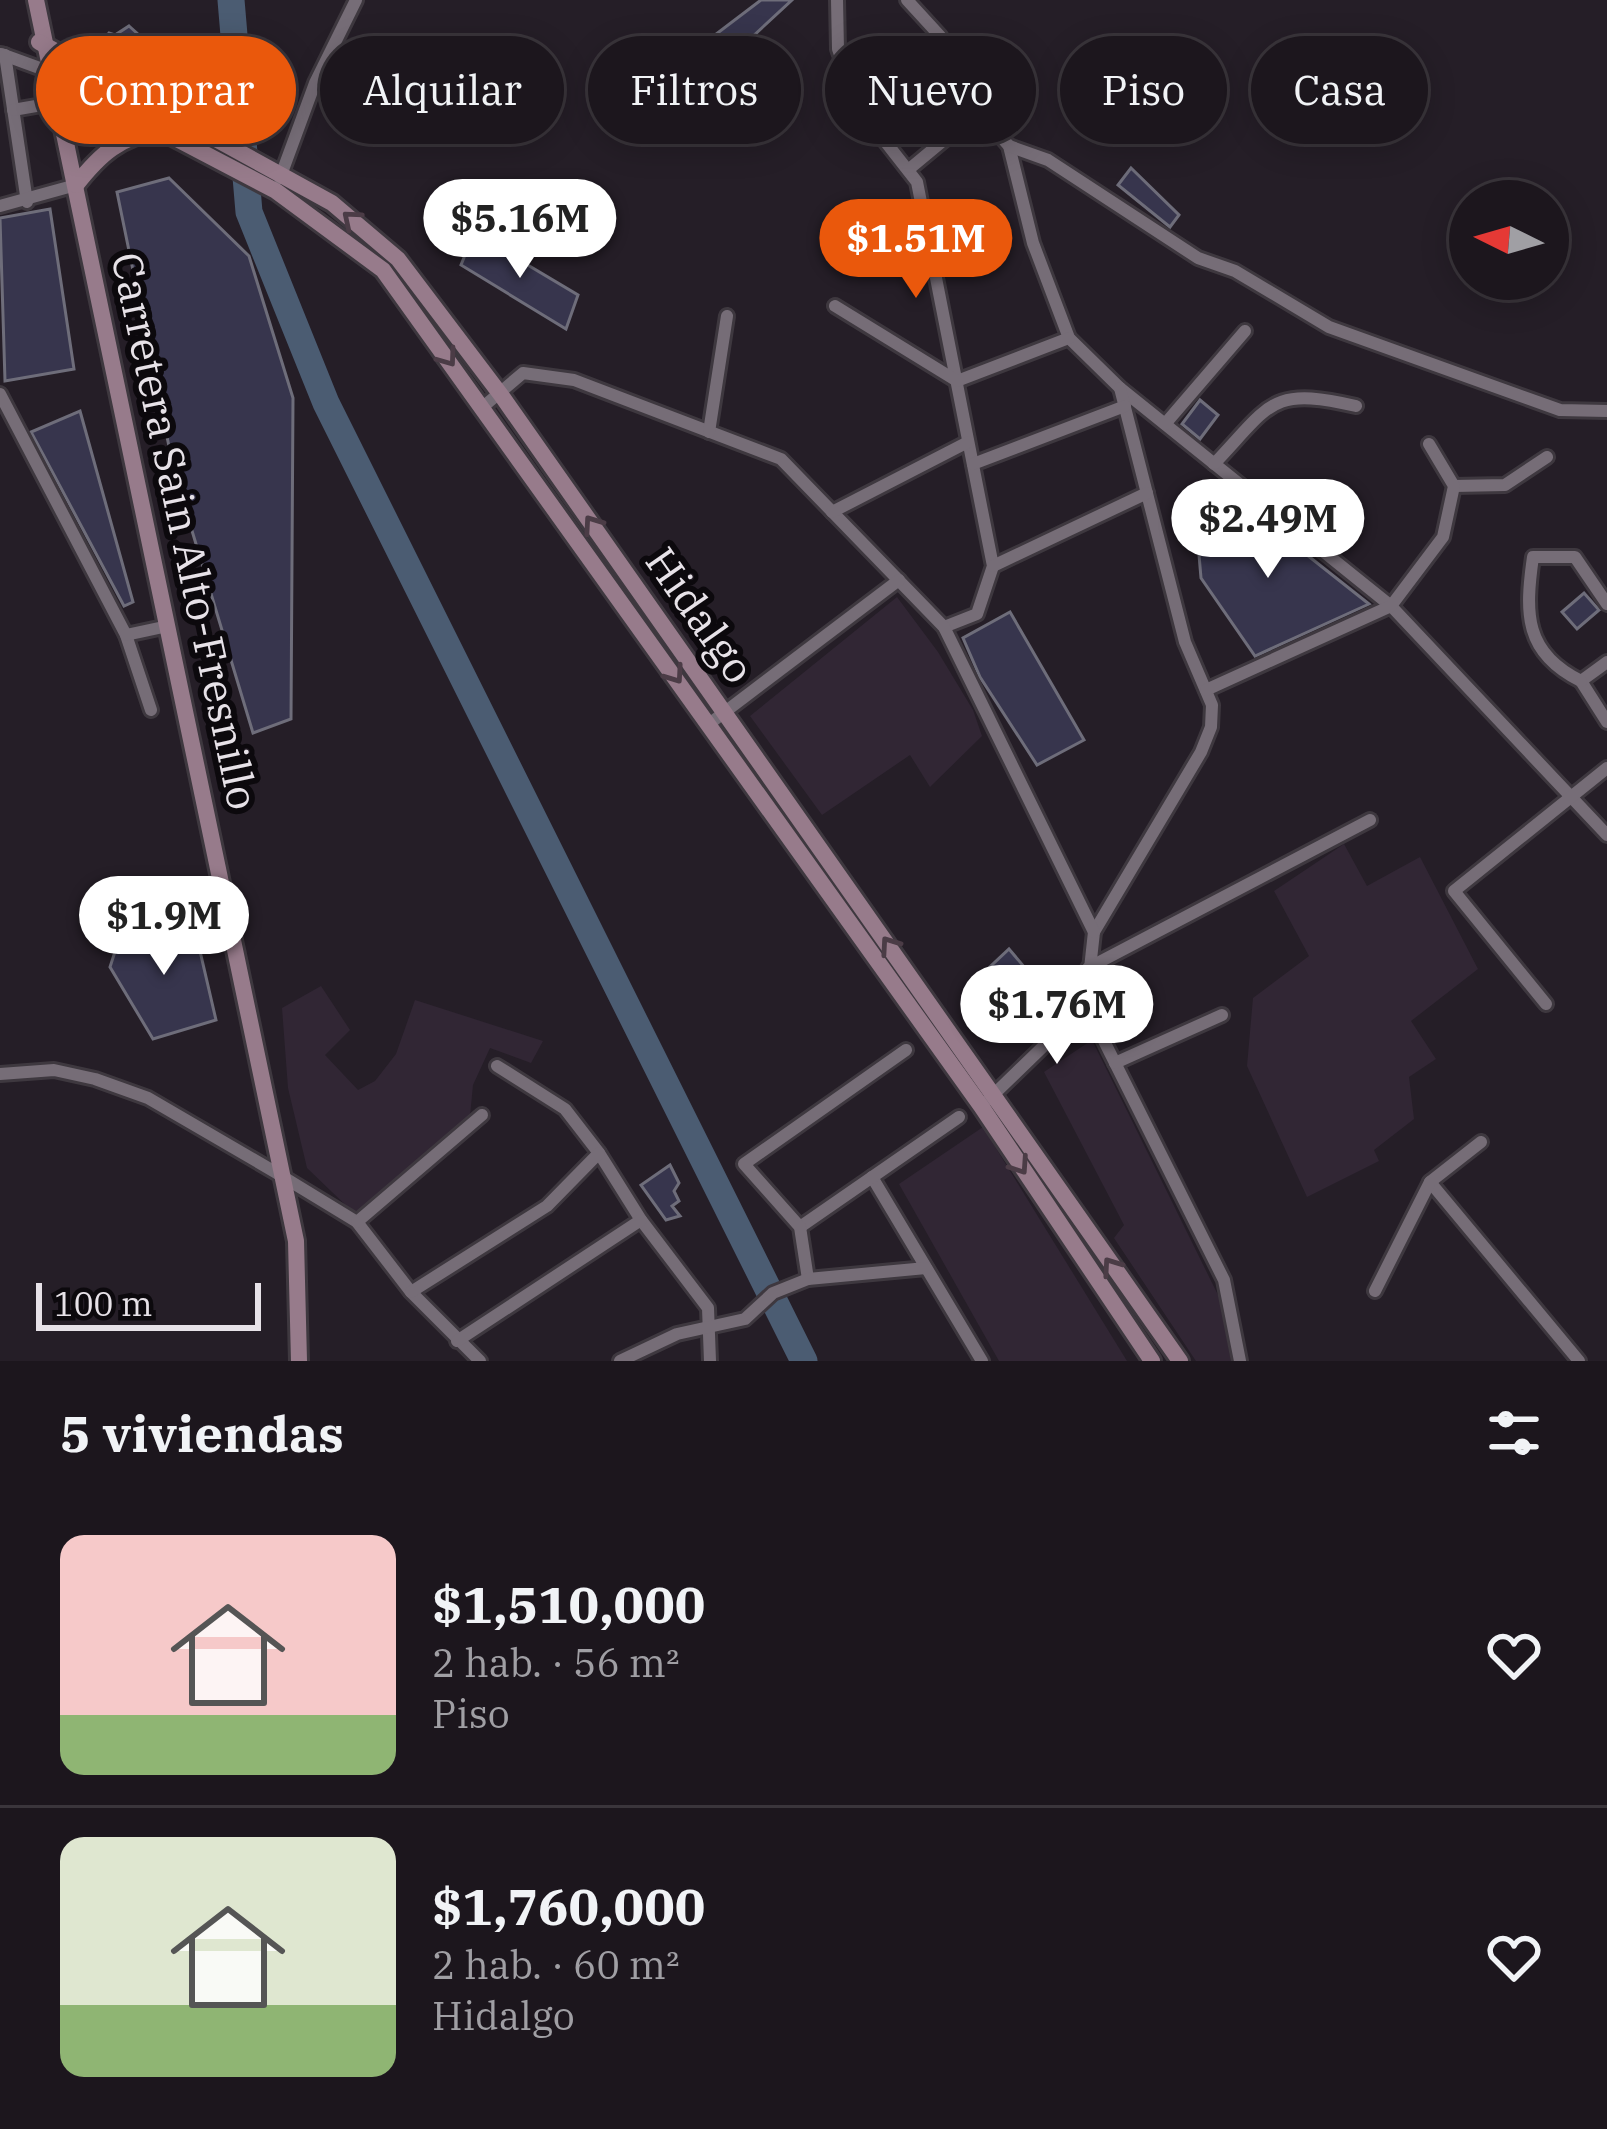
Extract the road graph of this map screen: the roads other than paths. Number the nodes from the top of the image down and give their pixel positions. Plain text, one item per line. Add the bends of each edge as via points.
1 (33, 0) edge
2 (356, 0) edge
3 (837, 0) edge
4 (907, 0) edge
5 (40, 36) edge
6 (940, 36) edge
7 (3, 54) edge
8 (36, 67) edge
9 (36, 106) edge
10 (13, 110) junction
11 (63, 144) edge
12 (114, 144) edge
13 (202, 144) edge
14 (211, 144) edge
15 (939, 144) edge
16 (1010, 146) joint
17 (225, 152) junction
18 (908, 170) junction
19 (273, 179) junction
20 (72, 186) junction
21 (26, 202) junction
22 (0, 206) edge
23 (835, 306) dead end
24 (727, 316) dead end
25 (1245, 332) dead end
26 (1069, 338) junction
27 (956, 381) junction
28 (1120, 388) junction
29 (0, 394) edge
30 (500, 395) junction
31 (484, 406) junction
32 (1125, 406) junction
33 (1356, 406) dead end
34 (1607, 411) edge
35 (1165, 424) junction
36 (709, 432) junction
37 (968, 442) junction
38 (1429, 444) dead end
39 (1547, 457) dead end
40 (973, 464) junction
41 (1214, 464) junction
42 (1454, 486) junction
43 (1147, 493) junction
44 (832, 512) junction
45 (993, 566) junction
46 (898, 580) junction
47 (1607, 604) edge
48 (1391, 606) junction
49 (165, 627) junction
50 (944, 627) junction
51 (126, 635) junction
52 (1607, 662) edge
53 (1581, 681) junction
54 (1207, 690) junction
55 (152, 710) dead end
56 (717, 718) junction
57 (1607, 722) edge
58 (1607, 768) edge
59 (1573, 795) junction
60 (1370, 820) dead end
61 (1607, 835) edge
62 (1094, 932) junction
63 (1088, 968) junction
64 (1546, 1004) dead end
65 (1086, 1005) junction
66 (1222, 1015) dead end
67 (906, 1049) dead end
68 (1115, 1063) junction
69 (497, 1066) dead end
70 (0, 1074) edge
71 (987, 1100) junction
72 (482, 1115) dead end
73 (959, 1117) dead end
74 (1481, 1142) dead end
75 (599, 1153) junction
76 (279, 1175) junction
77 (872, 1177) junction
78 (1430, 1182) junction
79 (641, 1220) junction
80 (357, 1222) junction
81 (800, 1227) junction
82 (926, 1268) junction
83 (808, 1279) junction
84 (1375, 1291) dead end
85 (411, 1292) junction
86 (711, 1328) junction
87 (457, 1341) junction
88 (295, 1361) edge
89 (480, 1361) edge
90 (620, 1361) edge
91 (710, 1361) edge
92 (982, 1361) edge
93 (1151, 1361) edge
94 (1180, 1361) edge
95 (1240, 1361) edge
96 (1579, 1361) edge

1 - 5 main road
2 - 19 street
3 - 18 street via 838,49 859,108
4 - 6 street
7 - 8 street
7 - 10 street
9 - 10 street
10 - 21 street
11 - 20 main road
12 - 20 main road
13 - 17 main road, Hidalgo
14 - 17 main road, Hidalgo
15 - 18 street
16 - 26 street via 1033,243
16 - 34 street via 1048,160 1198,258 1329,327 1560,410
17 - 19 main road, Hidalgo
18 - 27 street via 917,182
30 -> 19 main road, Hidalgo via 398,259 332,203
19 -> 31 main road, Hidalgo via 383,270
20 - 21 street
20 - 49 main road
21 - 22 street
23 - 27 street
24 - 36 street
25 - 35 street
26 - 27 street
26 - 28 street
27 - 37 street
28 - 32 street
28 - 35 street
29 - 51 street
30 - 31 street
30 - 36 street via 524,373 574,380
56 -> 30 main road, Hidalgo
31 -> 56 main road, Hidalgo
32 - 40 street
32 - 43 street
33 - 41 street via 1308,395 1271,404
35 - 41 street
36 - 44 street via 781,459
37 - 40 street
37 - 44 street
38 - 42 street
39 - 42 street via 1505,485
40 - 45 street
41 - 48 street
42 - 48 street via 1443,537
43 - 45 street
43 - 54 street via 1185,642
44 - 46 street
45 - 50 street via 977,614
46 - 50 street
46 - 56 street
47 - 53 street via 1575,557 1533,557 1525,614 1555,668
48 - 54 street
48 - 59 street
49 - 51 street
49 - 76 main road
50 - 62 street
51 - 55 street
52 - 53 street
53 - 57 street
54 - 62 street via 1210,727 1201,752
56 - 71 main road, Hidalgo
58 - 59 street
59 - 61 street
59 - 64 street via 1454,892
60 - 63 street
62 - 63 street
63 - 65 street
65 - 68 street
65 - 71 street
66 - 68 street
67 - 81 street via 744,1164
68 - 95 street via 1224,1280
69 - 75 street via 565,1109
70 - 76 street via 53,1070 148,1098
71 -> 93 main road, Hidalgo
94 -> 71 main road, Hidalgo
72 - 80 street
73 - 77 street
74 - 78 street
75 - 79 street
75 - 85 street via 547,1206
76 - 80 street
76 - 88 main road
77 - 81 street
77 - 82 street
78 - 84 street
78 - 96 street
79 - 86 street via 703,1299
79 - 87 street
80 - 85 street
81 - 83 street
82 - 83 street
82 - 92 street
83 - 86 street via 773,1293 746,1319
85 - 87 street
86 - 90 street
86 - 91 street
87 - 89 street

